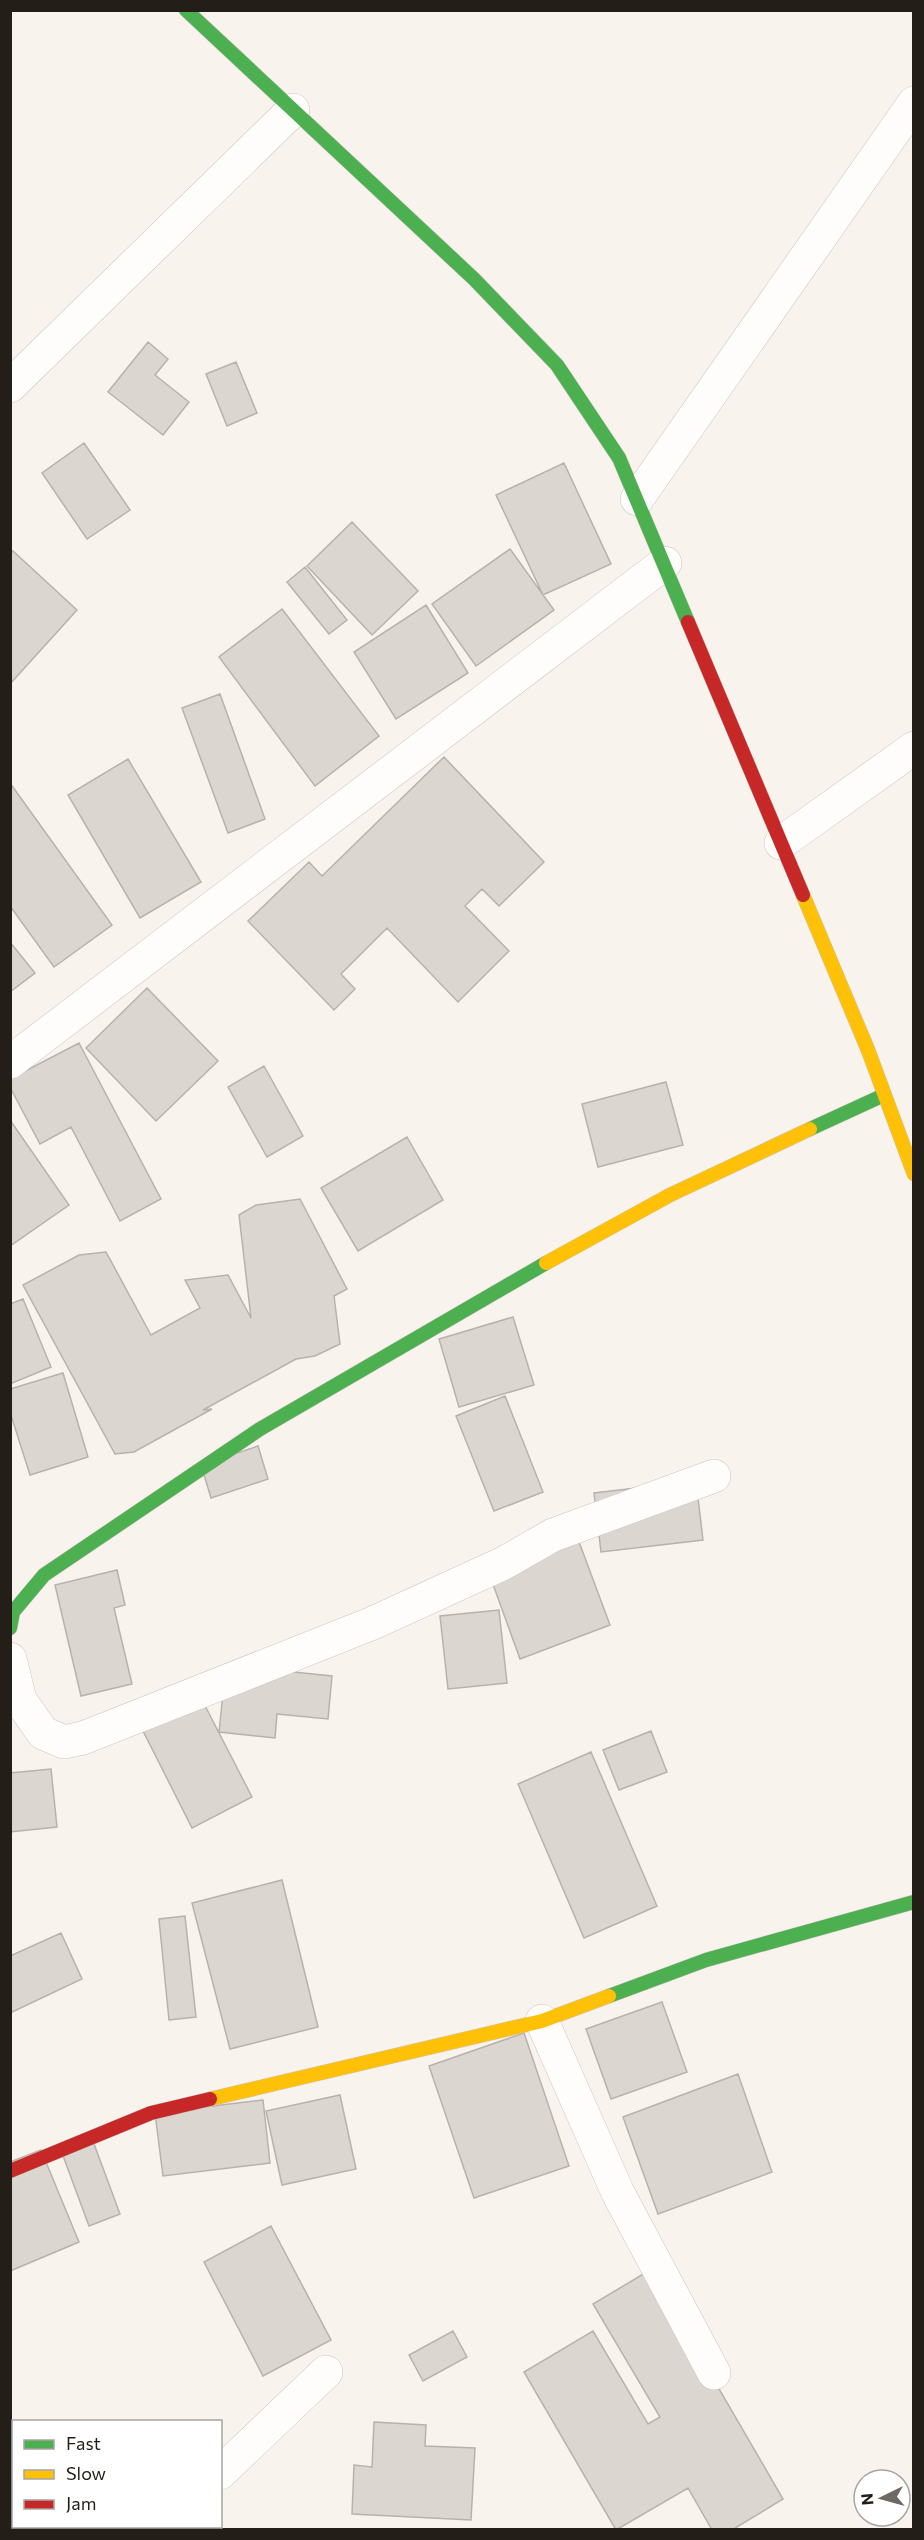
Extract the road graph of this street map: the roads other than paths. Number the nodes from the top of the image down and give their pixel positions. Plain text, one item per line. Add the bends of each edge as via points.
1 (186, 10) edge
2 (914, 103) edge
3 (293, 110) junction
4 (10, 386) edge
5 (637, 499) junction
6 (664, 563) junction
7 (914, 748) edge
8 (781, 843) junction
9 (10, 1062) edge
10 (884, 1095) junction
11 (914, 1174) edge
12 (714, 1476) dead end
13 (10, 1628) edge
14 (10, 1659) edge
15 (15, 1704) edge
16 (914, 1902) edge
17 (542, 2021) junction
18 (10, 2171) edge
19 (326, 2372) dead end
20 (714, 2373) dead end
21 (222, 2471) edge

1 - 3 street
2 - 5 street
3 - 4 street
3 - 5 street via 474,279 556,365 619,458
5 - 6 street
6 - 8 street
6 - 9 street
7 - 8 street
8 - 10 street
10 - 11 street
10 - 13 street via 670,1195 260,1429 44,1575 14,1612
12 - 15 street via 553,1536 373,1623 83,1738 64,1742 43,1733
14 - 15 street
16 - 17 street via 706,1960
17 - 18 street via 151,2113
17 - 20 street via 618,2193
19 - 21 street

